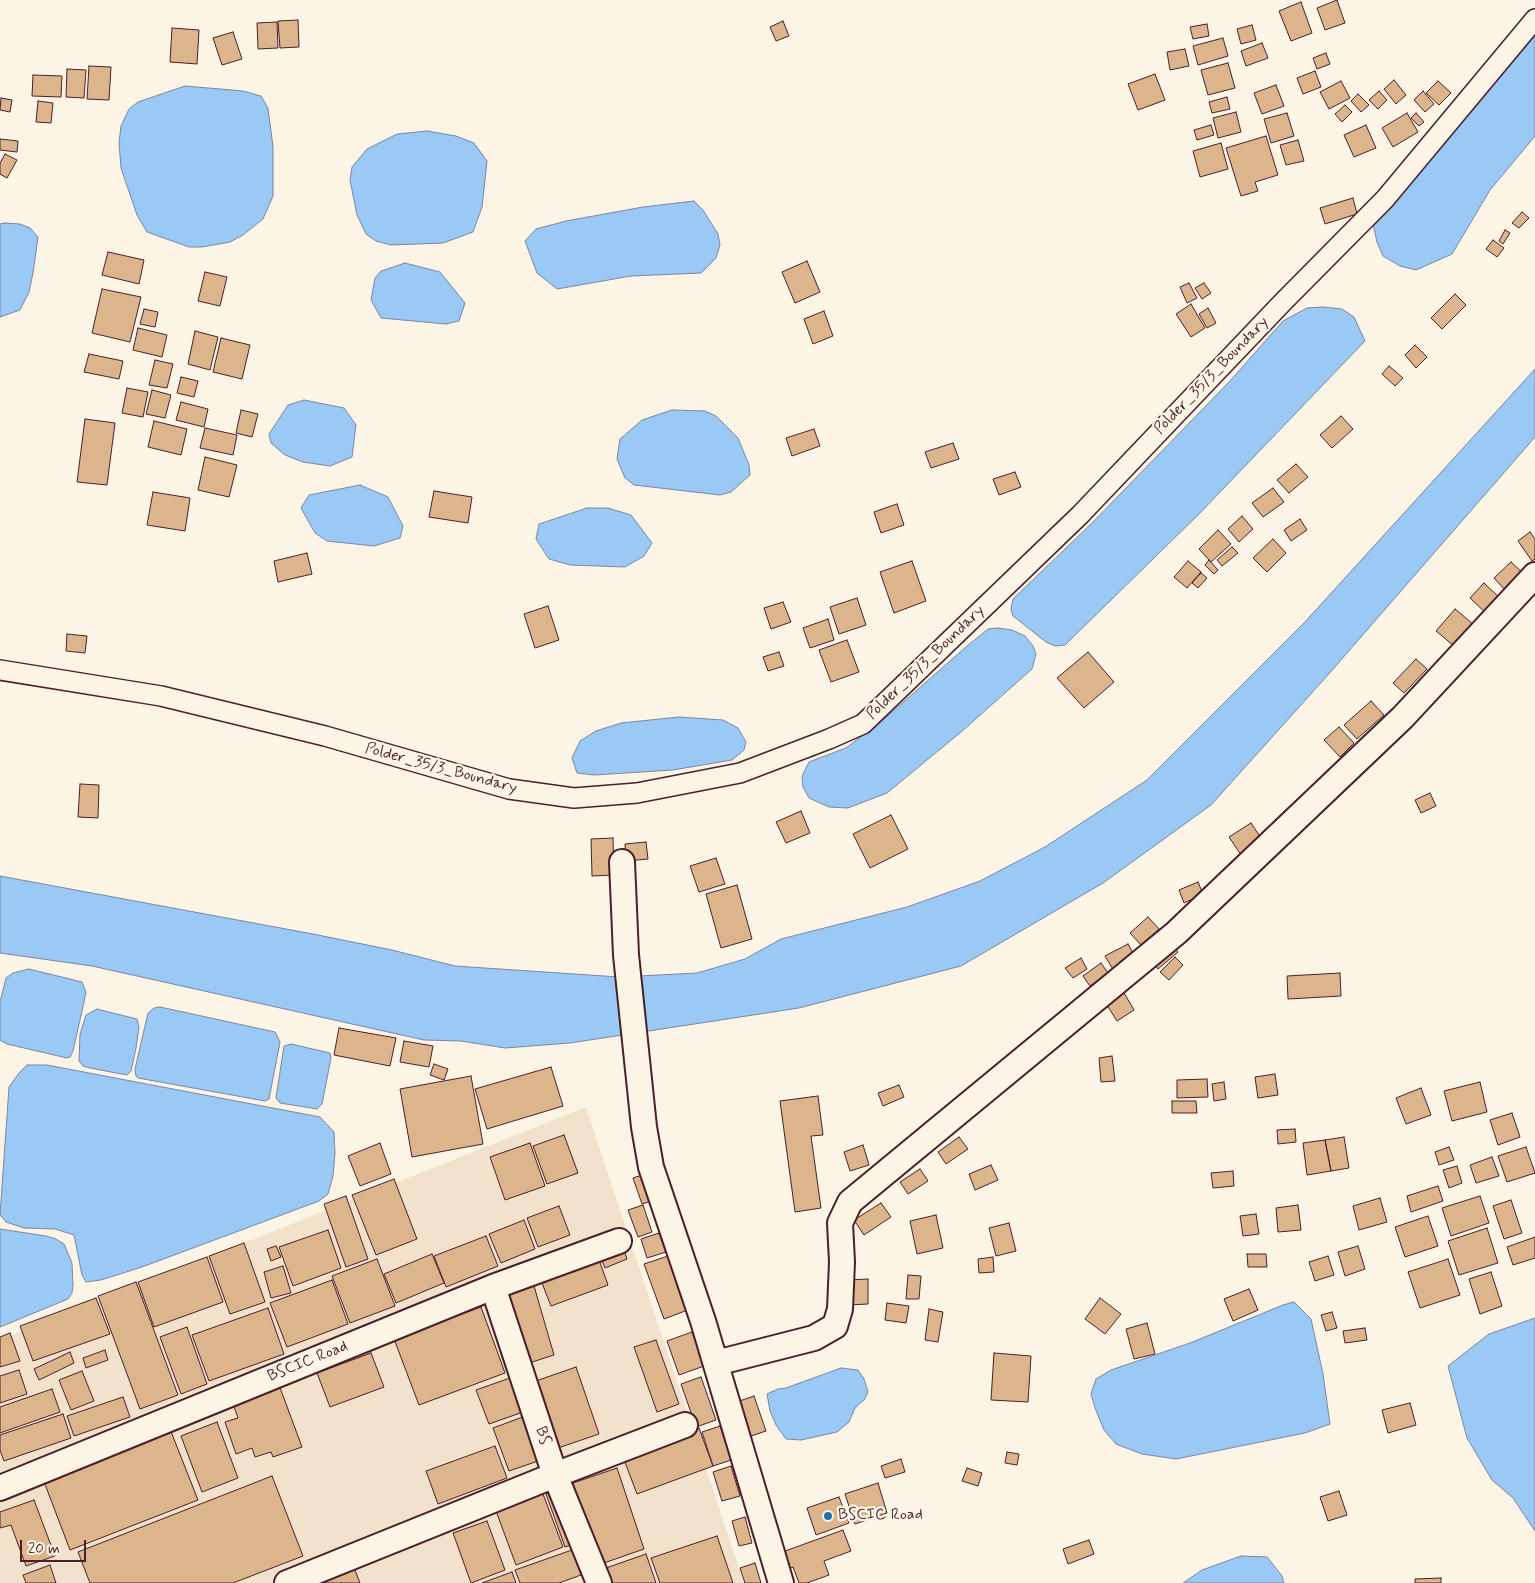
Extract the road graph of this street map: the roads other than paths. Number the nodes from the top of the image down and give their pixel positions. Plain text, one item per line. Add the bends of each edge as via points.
1 (1535, 19) edge
2 (1535, 576) edge
3 (0, 670) edge
4 (622, 862) dead end
5 (619, 1241) dead end
6 (493, 1286) junction
7 (716, 1363) junction
8 (685, 1425) dead end
9 (555, 1475) junction
10 (0, 1488) edge
11 (287, 1583) edge
12 (600, 1583) edge
13 (782, 1583) edge

1 - 3 street, Polder_35/3_Boundary via 1385,199 1080,515 863,724 830,740 740,773 637,793 574,798 509,790 325,736 161,696
2 - 7 street via 1402,717 1176,932 850,1202 840,1223 840,1309 835,1326 814,1338
4 - 7 street via 626,955 650,1167
5 - 6 street, BSCIC Road
6 - 9 street, BS
6 - 10 street, BSCIC Road
7 - 13 street
8 - 9 street
9 - 11 street
9 - 12 street, BS

